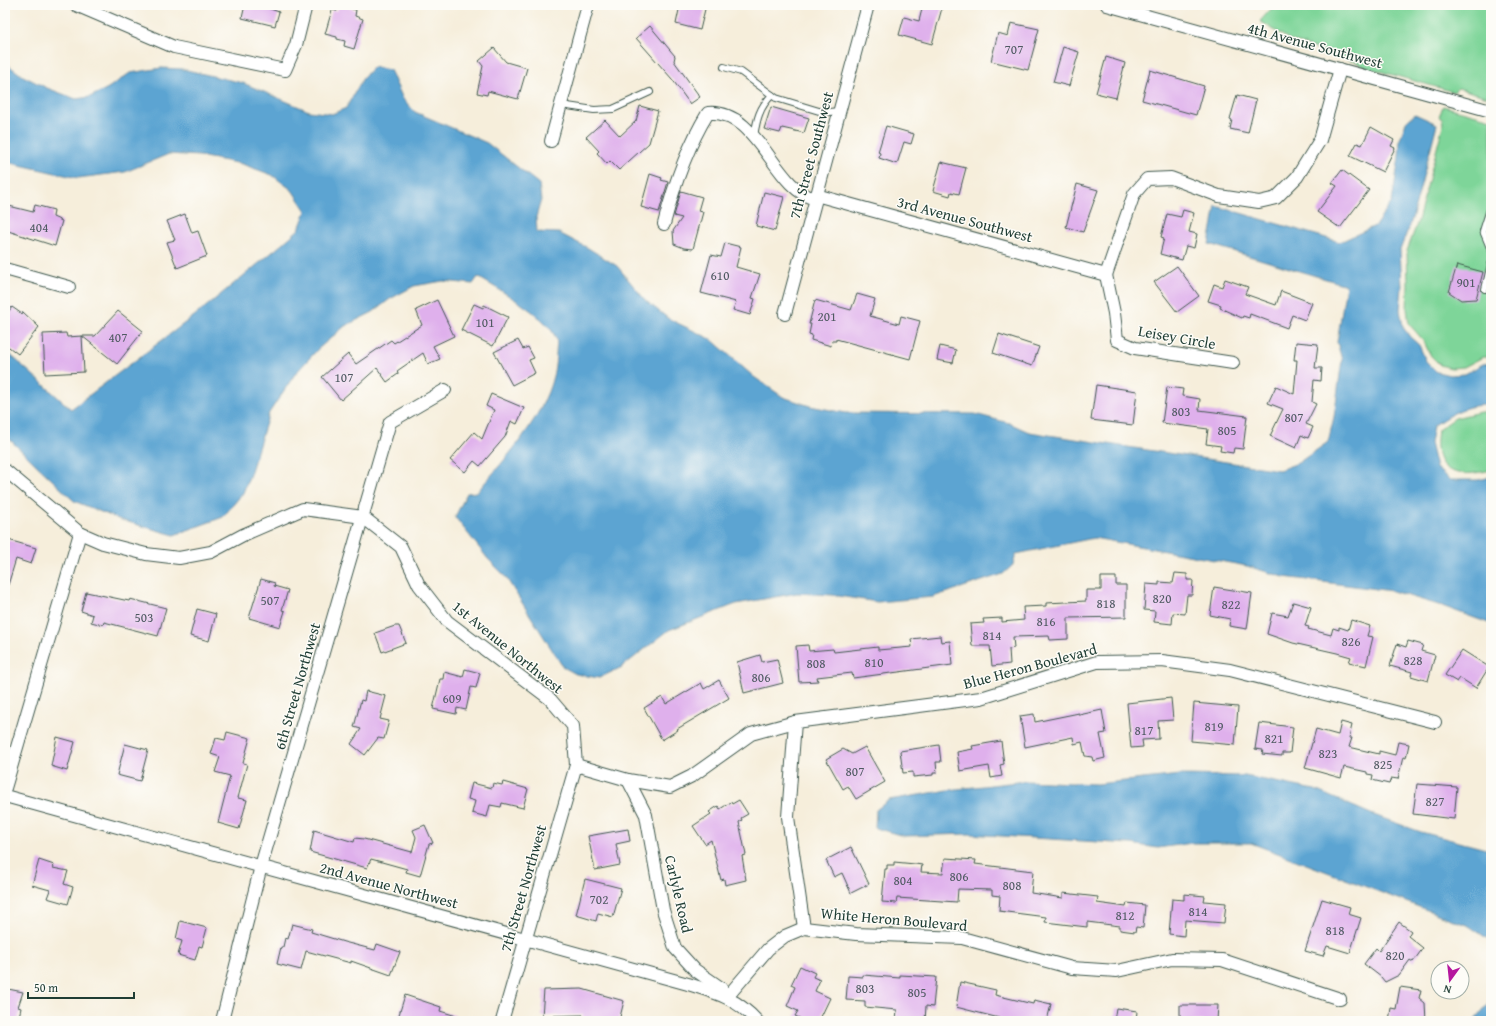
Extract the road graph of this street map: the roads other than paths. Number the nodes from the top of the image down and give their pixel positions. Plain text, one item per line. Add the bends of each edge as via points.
1 (76, 5) edge
2 (306, 5) edge
3 (588, 5) edge
4 (868, 5) edge
5 (1107, 5) edge
6 (1132, 8) edge
7 (724, 66) dead end
8 (1340, 69) junction
9 (650, 92) dead end
10 (772, 95) junction
11 (561, 105) junction
12 (840, 111) junction
13 (1491, 111) edge
14 (754, 137) junction
15 (551, 141) dead end
16 (816, 197) junction
17 (1491, 206) edge
18 (664, 224) dead end
19 (1491, 250) edge
20 (1491, 264) edge
21 (5, 270) edge
22 (1106, 275) junction
23 (69, 287) dead end
24 (1485, 289) dead end
25 (785, 314) dead end
26 (1233, 363) dead end
27 (445, 390) dead end
28 (5, 470) edge
29 (363, 517) junction
30 (80, 533) junction
31 (795, 722) junction
32 (1435, 722) dead end
33 (576, 765) junction
34 (628, 780) junction
35 (5, 788) edge
36 (5, 796) edge
37 (261, 866) junction
38 (804, 928) junction
39 (525, 938) junction
40 (727, 997) junction
41 (1340, 999) dead end
42 (222, 1021) edge
43 (502, 1021) edge
44 (757, 1021) edge

1 - 2 street via 174,47 285,70 296,44
3 - 11 street
4 - 12 street, 7th Street Southwest
5 - 6 street, 4th Avenue Southwest
6 - 8 street, 4th Avenue Southwest
7 - 10 lane via 741,72
8 - 13 street, 4th Avenue Southwest
8 - 22 street via 1320,140 1296,177 1276,198 1259,202 1219,196 1171,178 1147,179 1134,194
9 - 11 lane via 613,109 594,110
10 - 12 lane via 819,110
10 - 14 lane via 759,112
11 - 15 street
12 - 16 street, 7th Street Southwest
14 - 16 street, 3rd Avenue Southwest via 799,191
14 - 18 street, 3rd Avenue Southwest via 727,115 719,112 708,113 697,130 673,188
16 - 22 street, 3rd Avenue Southwest
16 - 25 street, 7th Street Southwest
17 - 19 lane via 1484,231
20 - 24 lane
21 - 23 street
22 - 26 street, Leisey Circle via 1117,340 1135,348
27 - 29 street, 6th Street Northwest via 390,422
28 - 30 street
29 - 30 street via 303,509 211,552 179,558 146,554 103,543
29 - 33 street, 1st Avenue Northwest via 401,547 418,585 447,621 550,699 573,726
29 - 37 street, 6th Street Northwest
30 - 35 street
31 - 32 street, Blue Heron Boulevard via 981,698 1097,662 1162,661 1230,670
31 - 34 street, Blue Heron Boulevard via 751,734 692,776 670,788
31 - 38 street via 788,817
33 - 34 street, Blue Heron Boulevard
33 - 39 street, 7th Street Northwest
34 - 40 street, Carlyle Road via 646,815 663,910 675,948 695,970 721,988
36 - 37 street, 2nd Avenue Northwest
37 - 39 street, 2nd Avenue Northwest
37 - 42 street, 6th Street Northwest
38 - 40 street, White Heron Boulevard via 786,936 768,949
38 - 41 street, White Heron Boulevard via 856,934 962,938 1072,968 1117,971 1172,958 1222,960
39 - 40 street, 2nd Avenue Northwest
39 - 43 street, 7th Street Northwest
40 - 44 street, 2nd Avenue Northwest via 745,1008

